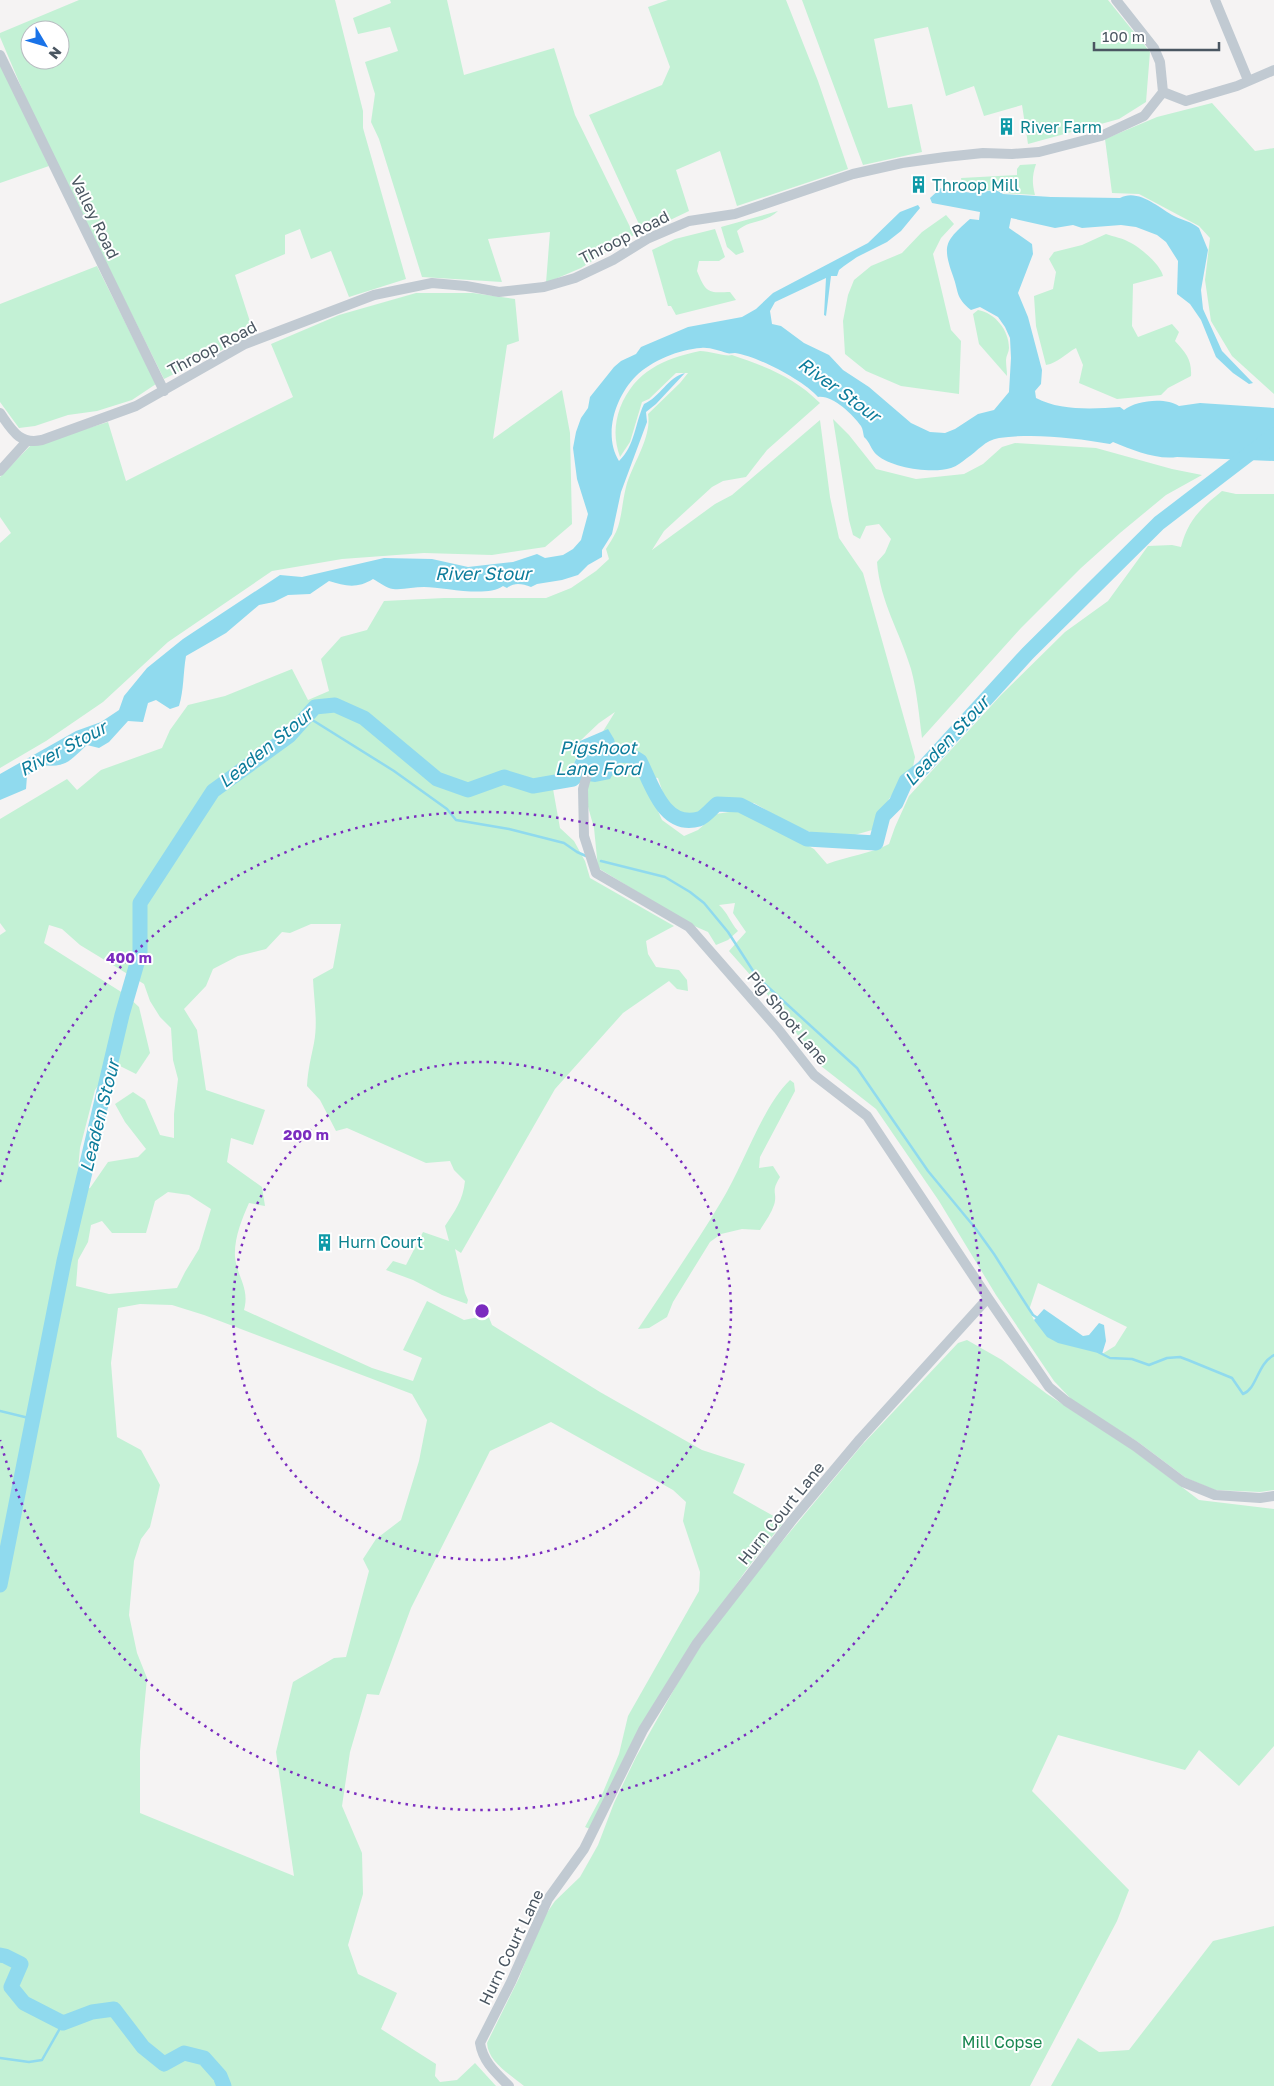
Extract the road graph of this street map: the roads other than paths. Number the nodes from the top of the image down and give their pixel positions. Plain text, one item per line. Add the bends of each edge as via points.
1 (1116, 0) edge
2 (1214, 0) edge
3 (0, 55) edge
4 (1274, 70) edge
5 (1248, 80) junction
6 (1163, 92) junction
7 (164, 391) junction
8 (0, 413) edge
9 (27, 441) junction
10 (0, 471) edge
11 (588, 771) dead end
12 (988, 1298) junction
13 (1274, 1496) edge
14 (509, 2086) edge

1 - 6 street via 1154,48 1160,62
2 - 5 street
3 - 7 street, Valley Road
4 - 5 street
5 - 6 street via 1186,101
6 - 7 street, Throop Road via 1144,116 1101,136 1039,152 945,157 853,174 735,214 689,221 647,239 575,278 544,287 499,292 432,284 374,295 245,344
7 - 9 street, Throop Road via 127,409 42,440
8 - 9 street via 15,433
9 - 10 street
11 - 12 street, Pig Shoot Lane via 582,789 584,836 596,874 689,927 814,1075 867,1116
12 - 13 street via 1050,1386 1088,1417 1135,1446 1183,1482 1215,1495
12 - 14 street, Hurn Court Lane via 860,1438 793,1519 697,1642 643,1730 584,1850 548,1899 480,2043 487,2064

